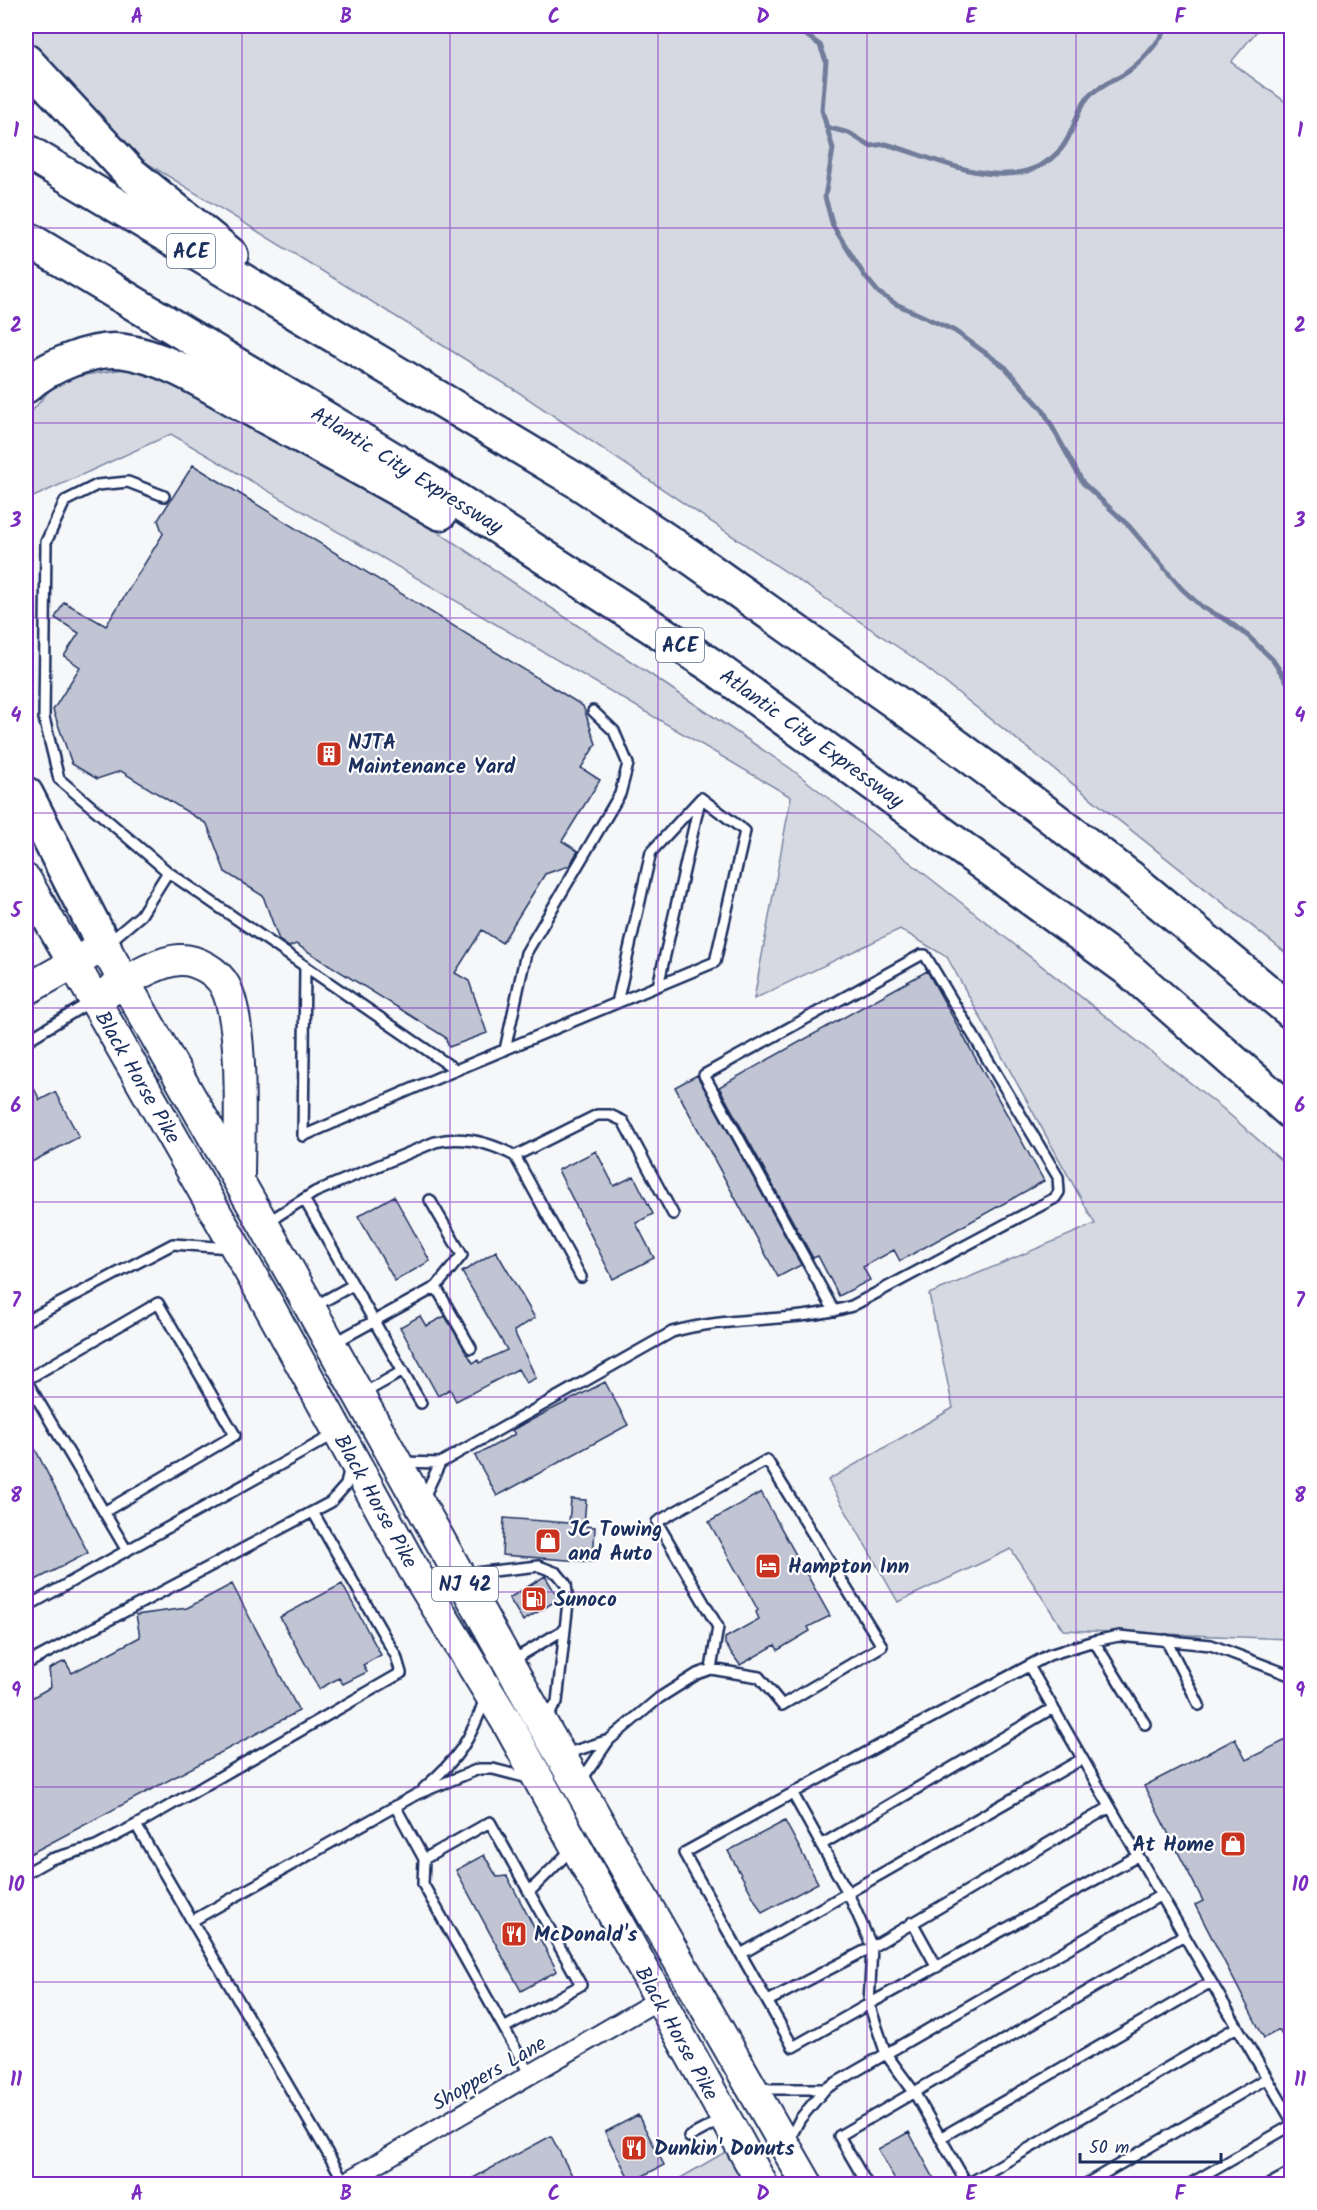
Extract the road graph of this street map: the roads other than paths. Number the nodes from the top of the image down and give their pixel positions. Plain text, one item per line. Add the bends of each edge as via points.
1 (26, 61) edge
2 (26, 151) edge
3 (26, 238) edge
4 (357, 350) junction
5 (26, 386) edge
6 (164, 496) dead end
7 (711, 665) junction
8 (593, 711) dead end
9 (26, 794) edge
10 (701, 798) junction
11 (168, 872) junction
12 (26, 880) edge
13 (104, 946) junction
14 (74, 962) junction
15 (305, 966) junction
16 (125, 982) junction
17 (658, 986) junction
18 (26, 990) edge
19 (95, 1000) junction
20 (617, 1003) junction
21 (1292, 1012) edge
22 (26, 1041) edge
23 (505, 1050) junction
24 (456, 1070) junction
25 (1292, 1113) edge
26 (515, 1156) junction
27 (240, 1181) junction
28 (304, 1199) junction
29 (430, 1200) dead end
30 (673, 1214) dead end
31 (264, 1225) junction
32 (235, 1248) junction
33 (581, 1277) dead end
34 (353, 1286) junction
35 (436, 1287) junction
36 (311, 1308) junction
37 (834, 1311) junction
38 (26, 1321) edge
39 (374, 1322) junction
40 (332, 1344) junction
41 (471, 1348) dead end
42 (403, 1371) junction
43 (360, 1396) junction
44 (421, 1403) dead end
45 (344, 1442) junction
46 (397, 1461) junction
47 (440, 1463) junction
48 (421, 1505) junction
49 (104, 1512) junction
50 (313, 1512) junction
51 (127, 1551) junction
52 (460, 1575) junction
53 (26, 1607) edge
54 (565, 1629) junction
55 (1166, 1640) junction
56 (1094, 1641) junction
57 (508, 1662) junction
58 (26, 1664) edge
59 (1029, 1666) junction
60 (711, 1669) junction
61 (1292, 1676) edge
62 (488, 1691) junction
63 (1199, 1705) dead end
64 (1053, 1708) junction
65 (542, 1723) junction
66 (1144, 1724) dead end
67 (609, 1740) junction
68 (561, 1755) junction
69 (1082, 1759) junction
70 (538, 1780) junction
71 (578, 1785) junction
72 (417, 1794) junction
73 (793, 1794) junction
74 (394, 1806) junction
75 (1110, 1807) junction
76 (136, 1825) junction
77 (821, 1845) junction
78 (574, 1847) junction
79 (1138, 1856) junction
80 (424, 1859) junction
81 (26, 1873) edge
82 (529, 1892) junction
83 (848, 1893) junction
84 (1161, 1895) junction
85 (192, 1921) junction
86 (912, 1922) junction
87 (1184, 1935) junction
88 (872, 1947) junction
89 (741, 1954) junction
90 (937, 1966) junction
91 (1211, 1982) junction
92 (658, 2000) junction
93 (768, 2001) junction
94 (869, 2004) junction
95 (1237, 2027) junction
96 (504, 2028) junction
97 (886, 2054) junction
98 (530, 2075) junction
99 (1267, 2078) junction
100 (748, 2081) junction
101 (825, 2089) junction
102 (914, 2092) junction
103 (724, 2118) junction
104 (1292, 2123) edge
105 (689, 2137) dead end
106 (940, 2138) junction
107 (786, 2147) junction
108 (1292, 2172) edge
109 (345, 2184) edge
110 (762, 2184) edge
111 (807, 2184) edge
112 (867, 2184) edge
113 (968, 2184) edge
114 (1086, 2184) edge
115 (1190, 2184) edge
116 (1270, 2184) edge

1 - 4 highway via 130,173 248,270
2 - 4 highway, ACE
3 - 7 highway, Atlantic City Expressway / ACE via 404,466
4 - 21 highway, ACE via 577,481 774,614 1128,876
5 - 7 highway via 54,366 84,356 120,350 153,358 421,502
6 - 11 lane via 128,482 97,485 65,501 46,542 44,718 60,779
7 - 25 highway, Atlantic City Expressway / ACE via 1129,970
8 - 23 lane via 614,731 628,764 620,794 526,953
9 - 13 highway, NJ 42
10 - 17 lane
10 - 17 lane via 745,831 715,962
10 - 20 lane via 651,852
11 - 13 lane via 141,915
11 - 15 lane
12 - 14 highway, Black Horse Pike / NJ 42
13 - 14 highway
13 - 16 highway, Black Horse Pike / NJ 42
14 - 18 highway
14 - 19 highway, Black Horse Pike / NJ 42
15 - 24 lane
15 - 24 lane via 303,1136
16 - 19 highway
16 - 27 highway, Black Horse Pike / NJ 42
16 - 27 highway via 178,960 213,971 224,985 235,1018
17 - 20 lane
19 - 22 lane
19 - 32 highway, Black Horse Pike / NJ 42
20 - 23 lane
23 - 24 lane
26 - 28 lane via 498,1146 452,1138 424,1146
26 - 30 lane via 597,1115 610,1115 623,1121
26 - 33 lane
27 - 31 highway, Black Horse Pike / NJ 42
28 - 31 lane
28 - 34 lane
29 - 35 lane via 462,1255
31 - 36 highway, Black Horse Pike / NJ 42
32 - 38 lane via 173,1244
32 - 45 highway, Black Horse Pike / NJ 42
34 - 36 lane
34 - 39 lane
35 - 39 lane
35 - 41 lane
36 - 40 highway, Black Horse Pike / NJ 42
37 - 37 lane via 852,1306 1059,1192 1058,1177 925,955 704,1075
37 - 47 lane via 697,1325 672,1332
39 - 40 lane
39 - 42 lane
40 - 43 highway, Black Horse Pike / NJ 42
42 - 43 lane
42 - 44 lane
43 - 46 highway, Black Horse Pike / NJ 42
45 - 50 lane via 346,1485 331,1502
45 - 51 lane
45 - 62 highway, Black Horse Pike / NJ 42 via 414,1570
46 - 47 lane
46 - 48 highway, Black Horse Pike / NJ 42
47 - 48 lane
48 - 52 highway, Black Horse Pike / NJ 42
49 - 49 lane via 26,1380 158,1303 235,1435
49 - 51 lane
50 - 58 lane
50 - 76 lane via 396,1656 401,1673
51 - 53 lane
52 - 54 lane via 539,1566 557,1573 566,1584
52 - 57 highway, Black Horse Pike / NJ 42
54 - 57 lane
54 - 65 lane via 557,1702
55 - 56 lane via 1119,1636
55 - 61 lane via 1211,1645
55 - 63 lane
56 - 59 lane
56 - 66 lane
57 - 65 highway, Black Horse Pike / NJ 42
59 - 64 lane
59 - 73 lane
60 - 60 lane via 759,1677 782,1705 882,1646 767,1460 657,1522 718,1627
60 - 67 lane via 659,1698
62 - 70 highway, Black Horse Pike / NJ 42
62 - 72 lane via 475,1730 461,1752
64 - 69 lane
64 - 77 lane
65 - 68 highway, Black Horse Pike / NJ 42
67 - 68 lane
67 - 71 lane
68 - 71 highway, Black Horse Pike / NJ 42
69 - 75 lane
69 - 83 lane
70 - 72 lane via 479,1769
70 - 78 highway, Black Horse Pike / NJ 42
71 - 100 highway, Black Horse Pike / NJ 42
72 - 74 lane
73 - 77 lane
73 - 89 lane via 684,1853
74 - 80 lane
74 - 85 lane
75 - 79 lane
75 - 86 lane
76 - 81 lane via 96,1846 51,1859
76 - 85 lane
77 - 83 lane
78 - 82 lane
78 - 92 highway, Black Horse Pike / NJ 42
79 - 84 lane
79 - 90 lane
80 - 82 lane via 490,1822
80 - 96 lane via 423,1884
82 - 96 lane via 581,1985
83 - 88 lane
83 - 89 lane
84 - 87 lane
84 - 97 lane
85 - 109 lane
86 - 88 lane
86 - 90 lane
87 - 91 lane
87 - 102 lane
88 - 93 lane
88 - 94 lane
89 - 93 lane
90 - 94 lane
91 - 95 lane
91 - 106 lane
92 - 98 street, Shoppers Lane
92 - 103 highway, Black Horse Pike / NJ 42
93 - 94 lane via 793,2047
94 - 97 lane
95 - 99 lane
95 - 113 lane
96 - 98 lane
97 - 101 lane
97 - 102 lane
98 - 109 street, Shoppers Lane
99 - 104 lane
99 - 114 lane
100 - 101 lane via 769,2089
100 - 107 highway, Black Horse Pike / NJ 42
101 - 107 lane via 800,2120
102 - 106 lane
102 - 112 lane via 839,2136
103 - 105 lane
103 - 110 highway, Black Horse Pike / NJ 42
104 - 115 lane
106 - 113 lane
107 - 111 highway, Black Horse Pike / NJ 42
108 - 116 lane

